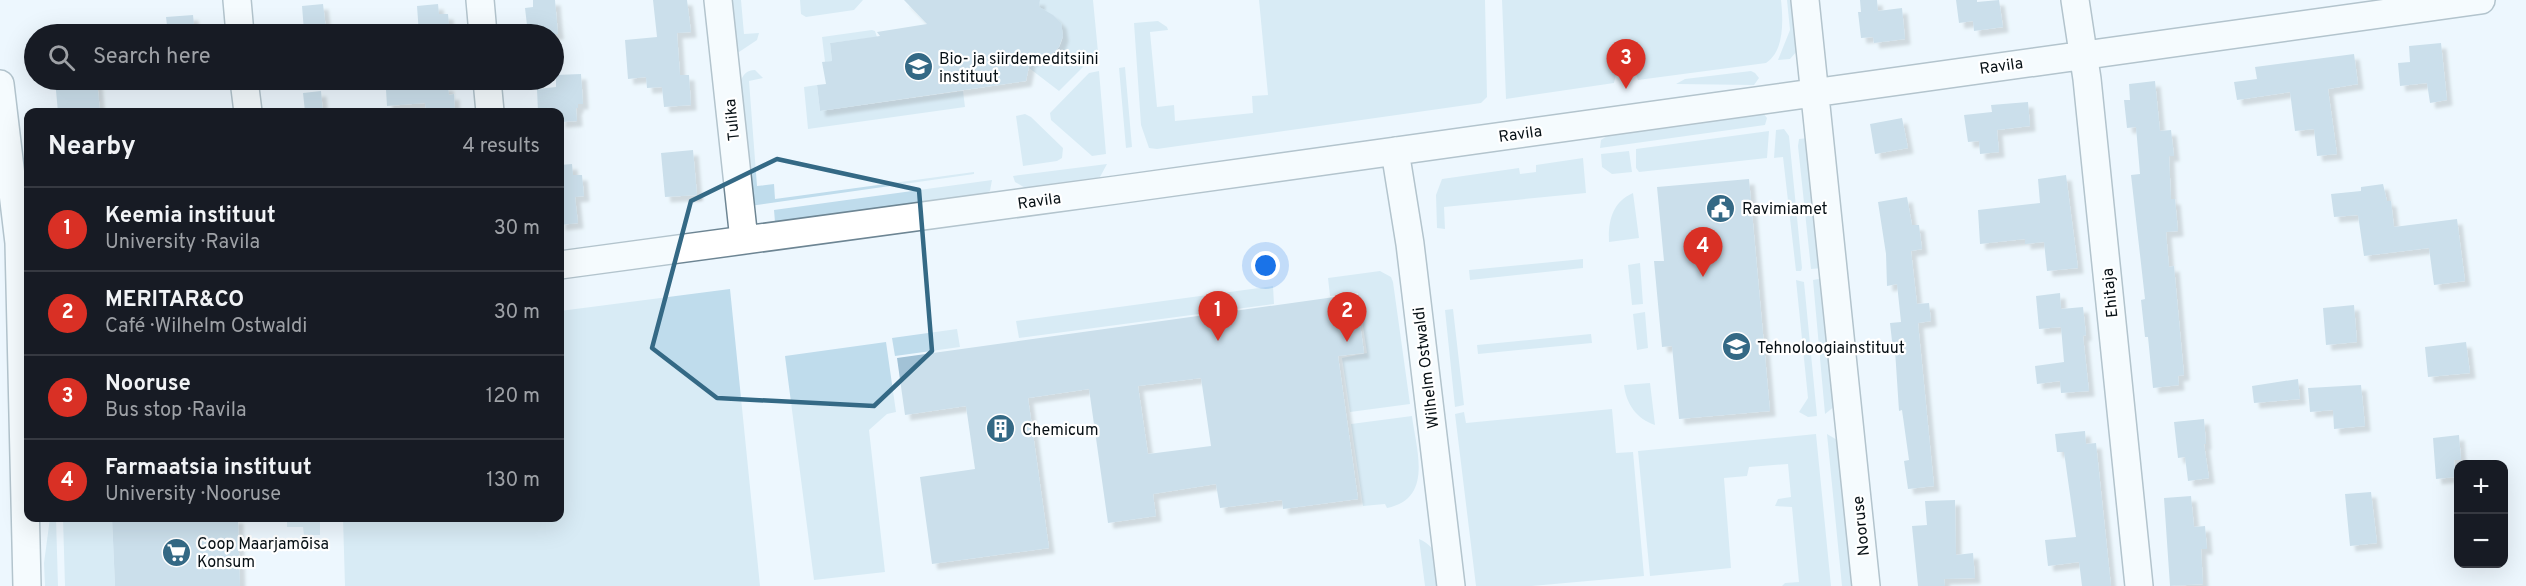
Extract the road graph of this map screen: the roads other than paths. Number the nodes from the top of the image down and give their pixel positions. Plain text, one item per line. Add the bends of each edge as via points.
1 (237, 0) edge
2 (480, 0) edge
3 (718, 0) edge
4 (1805, 0) edge
5 (2075, 0) edge
6 (2481, 0) edge
7 (239, 24) edge
8 (482, 24) edge
9 (2082, 54) junction
10 (0, 84) edge
11 (245, 90) edge
12 (488, 90) edge
13 (1815, 92) junction
14 (248, 108) edge
15 (490, 108) edge
16 (1395, 151) junction
17 (744, 240) junction
18 (564, 264) edge
19 (17, 346) edge
20 (24, 514) edge
21 (24, 522) edge
22 (27, 586) edge
23 (1451, 586) edge
24 (1866, 586) edge
25 (2139, 586) edge

1 - 7 street
2 - 8 street
3 - 17 street, Tulika
4 - 13 street, Nooruse
5 - 9 street, Ehitaja
6 - 9 street, Ravila
9 - 13 street, Ravila
9 - 25 street, Ehitaja
10 - 19 street via 19,243
11 - 14 street
12 - 15 street
13 - 16 street, Ravila
13 - 24 street, Nooruse
16 - 17 street, Ravila
16 - 23 street, Wilhelm Ostwaldi via 1410,244
17 - 18 street, Ravila
19 - 20 street
21 - 22 street

